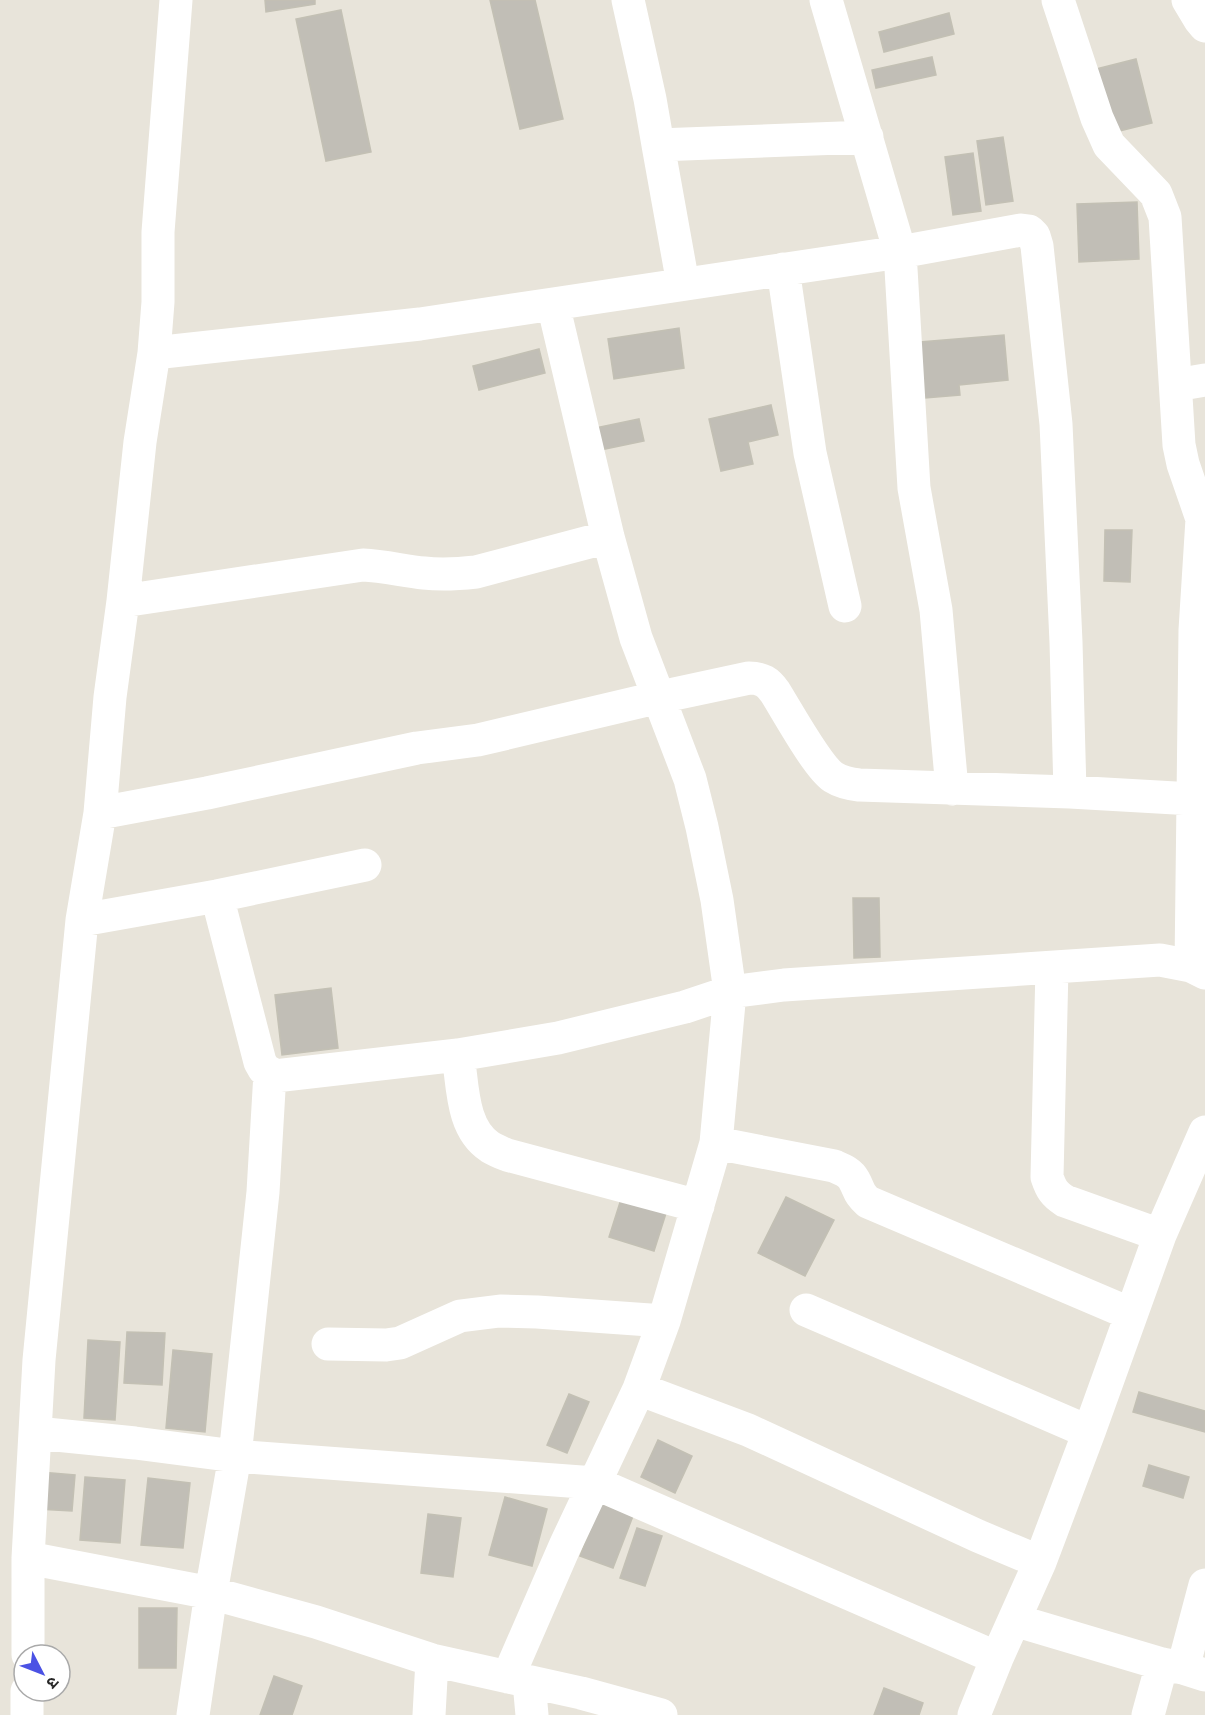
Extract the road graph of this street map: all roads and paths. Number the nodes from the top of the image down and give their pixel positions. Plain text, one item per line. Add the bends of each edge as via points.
1 (176, 0) edge
2 (628, 0) edge
3 (826, 0) edge
4 (1058, 0) edge
5 (1188, 0) edge
6 (1205, 26) edge
7 (867, 137) junction
8 (658, 145) junction
9 (900, 252) junction
10 (783, 268) junction
11 (683, 284) junction
12 (554, 304) junction
13 (154, 353) junction
14 (1190, 382) edge
15 (608, 537) junction
16 (123, 601) junction
17 (845, 606) dead end
18 (660, 697) junction
19 (952, 789) junction
20 (1070, 792) junction
21 (1193, 799) junction
22 (100, 813) junction
23 (365, 865) dead end
24 (217, 896) junction
25 (82, 920) junction
26 (1052, 968) junction
27 (1198, 970) edge
28 (730, 992) junction
29 (458, 1055) junction
30 (270, 1073) junction
31 (1205, 1132) edge
32 (716, 1143) junction
33 (698, 1206) junction
34 (1160, 1235) junction
35 (806, 1310) dead end
36 (1131, 1314) junction
37 (664, 1321) junction
38 (328, 1344) dead end
39 (639, 1389) junction
40 (1089, 1432) junction
41 (36, 1433) junction
42 (235, 1456) junction
43 (595, 1483) junction
44 (28, 1558) junction
45 (1040, 1562) junction
46 (1205, 1585) edge
47 (211, 1593) junction
48 (1014, 1620) junction
49 (28, 1643) edge
50 (997, 1658) junction
51 (432, 1660) junction
52 (1183, 1669) edge
53 (518, 1679) junction
54 (199, 1713) edge
55 (429, 1715) edge
56 (532, 1715) edge
57 (661, 1715) edge
58 (975, 1715) edge
59 (1148, 1715) edge

1 - 13 street via 158,232
2 - 8 street
3 - 7 street
4 - 14 street via 1109,145 1156,194 1166,217
5 - 6 street
7 - 8 street
7 - 9 street
8 - 11 street
9 - 10 street
9 - 19 street via 914,488 936,610
9 - 20 street via 1021,230 1034,236 1056,424
10 - 11 street
10 - 17 street via 810,453
11 - 12 street
12 - 13 street via 420,324
12 - 15 street
13 - 16 street
14 - 21 street via 1181,454 1202,519 1195,630
15 - 16 street via 476,572 426,574 363,565
15 - 18 street via 636,638
16 - 22 street
18 - 19 street via 758,678 769,683 831,776 859,785
18 - 22 street via 478,740 417,748
18 - 28 street via 690,779 702,827
19 - 20 street
20 - 21 street
21 - 27 street
22 - 25 street
23 - 24 street
24 - 25 street
24 - 30 street via 260,1062
25 - 41 street via 39,1360
26 - 27 street via 1160,960
26 - 28 street
26 - 34 street via 1049,1185 1065,1201
28 - 29 street via 558,1038
28 - 32 street
29 - 30 street via 282,1076
29 - 33 street via 467,1115 475,1132 489,1147
30 - 42 street via 263,1192
31 - 34 street
32 - 33 street
32 - 36 street via 834,1166 849,1173 868,1202
33 - 37 street
34 - 36 street
35 - 40 street
36 - 40 street
37 - 38 street via 500,1311 460,1316 400,1343
37 - 39 street
39 - 43 street
39 - 45 street via 748,1430
40 - 45 street
41 - 42 street
41 - 44 street
42 - 43 street
42 - 47 street
43 - 50 street
43 - 53 street via 565,1546
44 - 47 street
44 - 49 street
45 - 48 street
46 - 52 street
47 - 51 street
47 - 54 street
48 - 50 street
48 - 52 street
50 - 58 street
51 - 53 street
51 - 55 street
52 - 59 street
53 - 56 street
53 - 57 street

